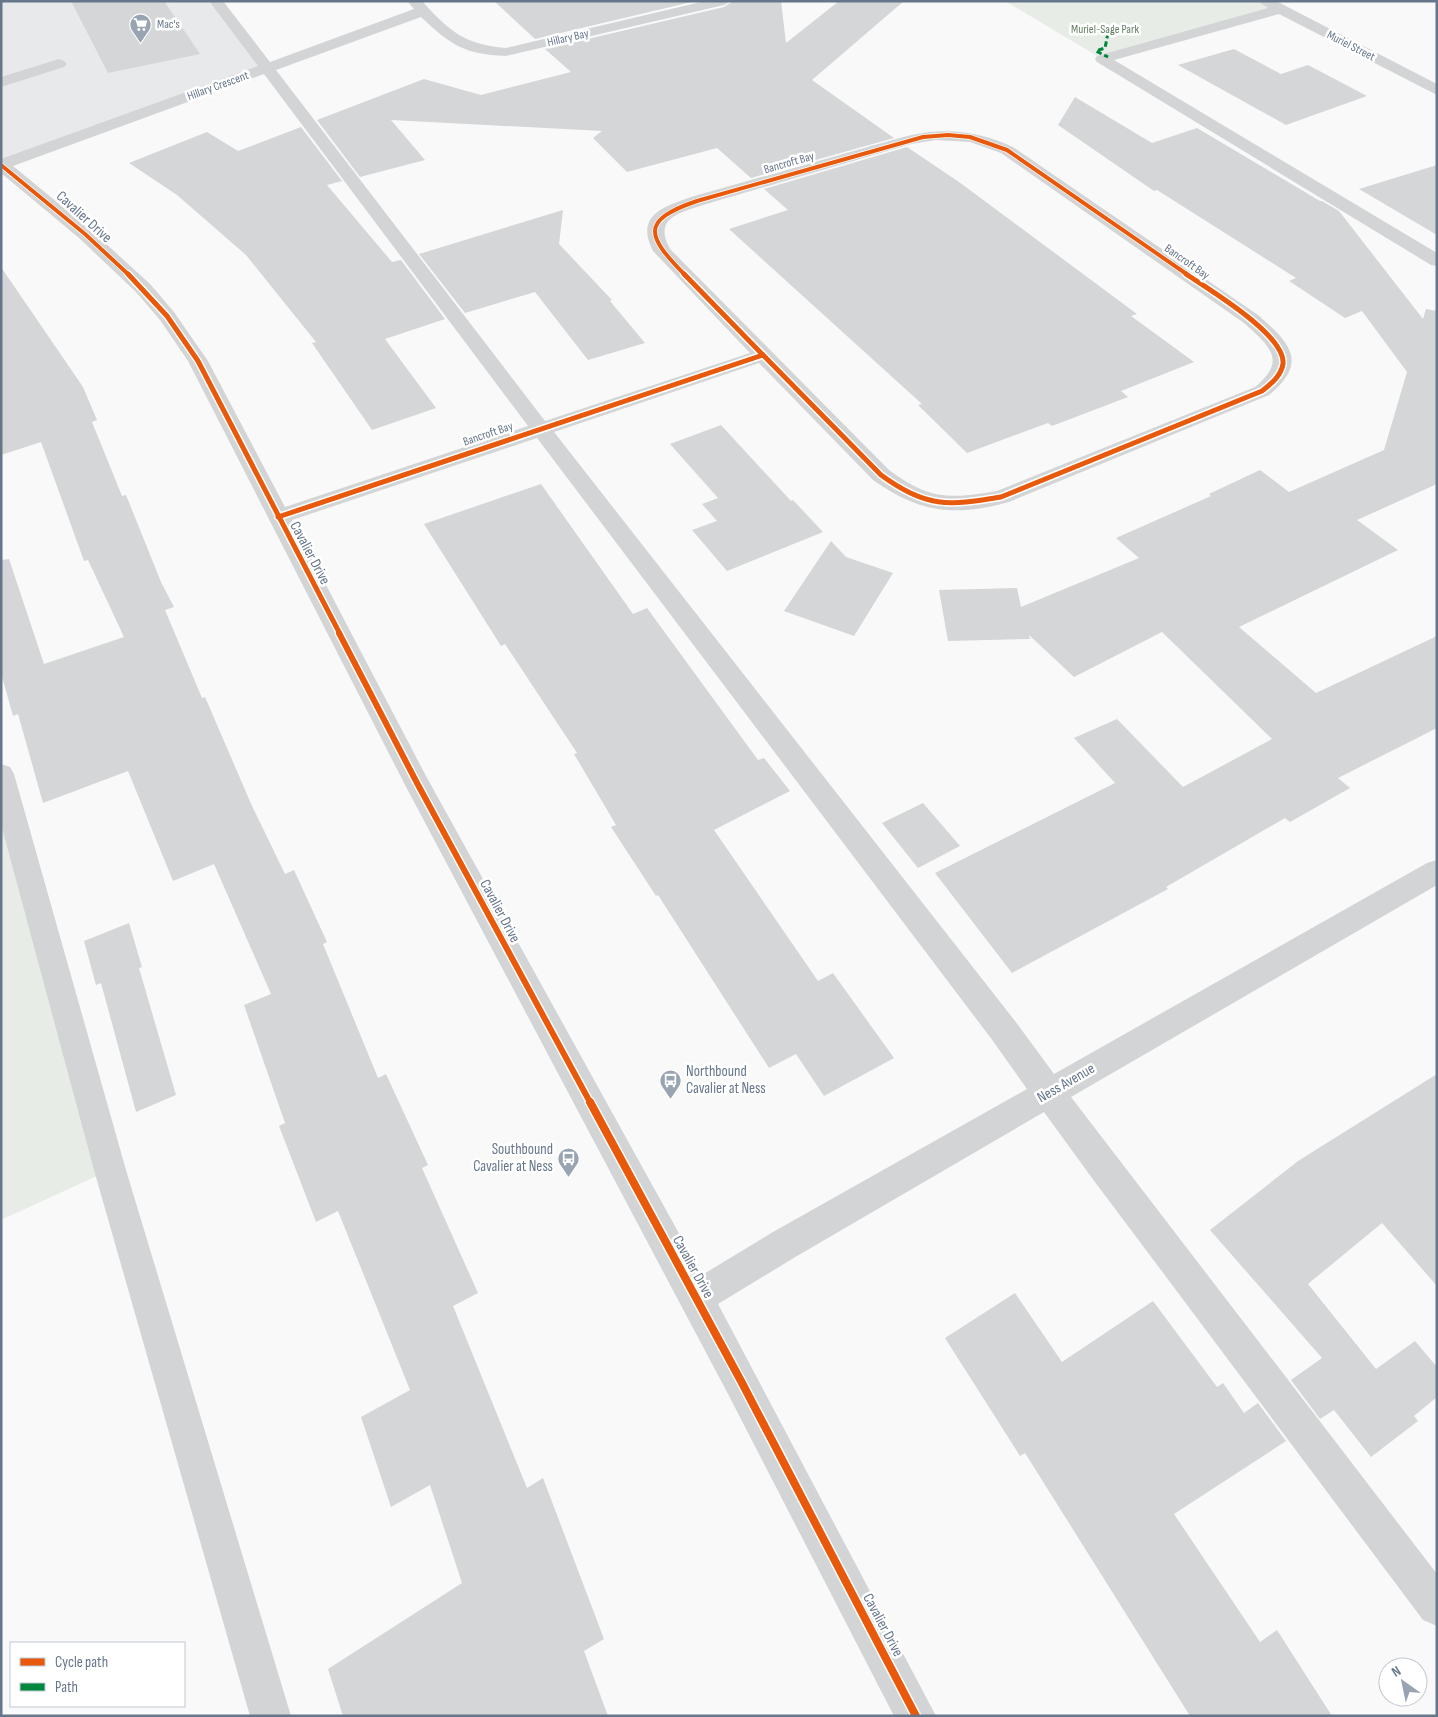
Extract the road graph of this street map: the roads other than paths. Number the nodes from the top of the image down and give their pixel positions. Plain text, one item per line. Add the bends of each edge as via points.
1 (216, 1) edge
2 (724, 1) edge
3 (1266, 1) edge
4 (418, 6) edge
5 (1281, 9) junction
6 (59, 64) dead end
7 (268, 68) junction
8 (1, 82) edge
9 (1437, 90) edge
10 (1, 165) edge
11 (1437, 261) edge
12 (763, 355) junction
13 (540, 428) junction
14 (278, 517) junction
15 (1, 774) edge
16 (1437, 871) edge
17 (1049, 1093) junction
18 (696, 1298) junction
19 (1437, 1606) edge
20 (271, 1716) edge
21 (916, 1716) edge

1 - 7 street
2 - 4 street, Hillary Bay via 506,52 464,46
3 - 5 street, Muriel Street
4 - 7 street, Hillary Crescent
5 - 9 street, Muriel Street
5 - 11 street via 1102,59
6 - 8 street
7 - 10 street, Hillary Crescent
7 - 13 street
10 - 14 street, Cavalier Drive via 85,234 143,288 167,316 198,361
12 - 12 street, Bancroft Bay via 662,251 653,232 657,222 677,208 697,201 909,140 935,134 958,134 974,136 1007,150 1242,314 1271,337 1281,351 1283,363 1274,383 1262,391 1001,496 932,503 901,491 881,475
12 - 13 street, Bancroft Bay
13 - 14 street, Bancroft Bay
13 - 17 street
14 - 18 street, Cavalier Drive via 417,783
15 - 20 street via 110,1170
16 - 17 street, Ness Avenue
17 - 18 street, Ness Avenue
17 - 19 street
18 - 21 street, Cavalier Drive

